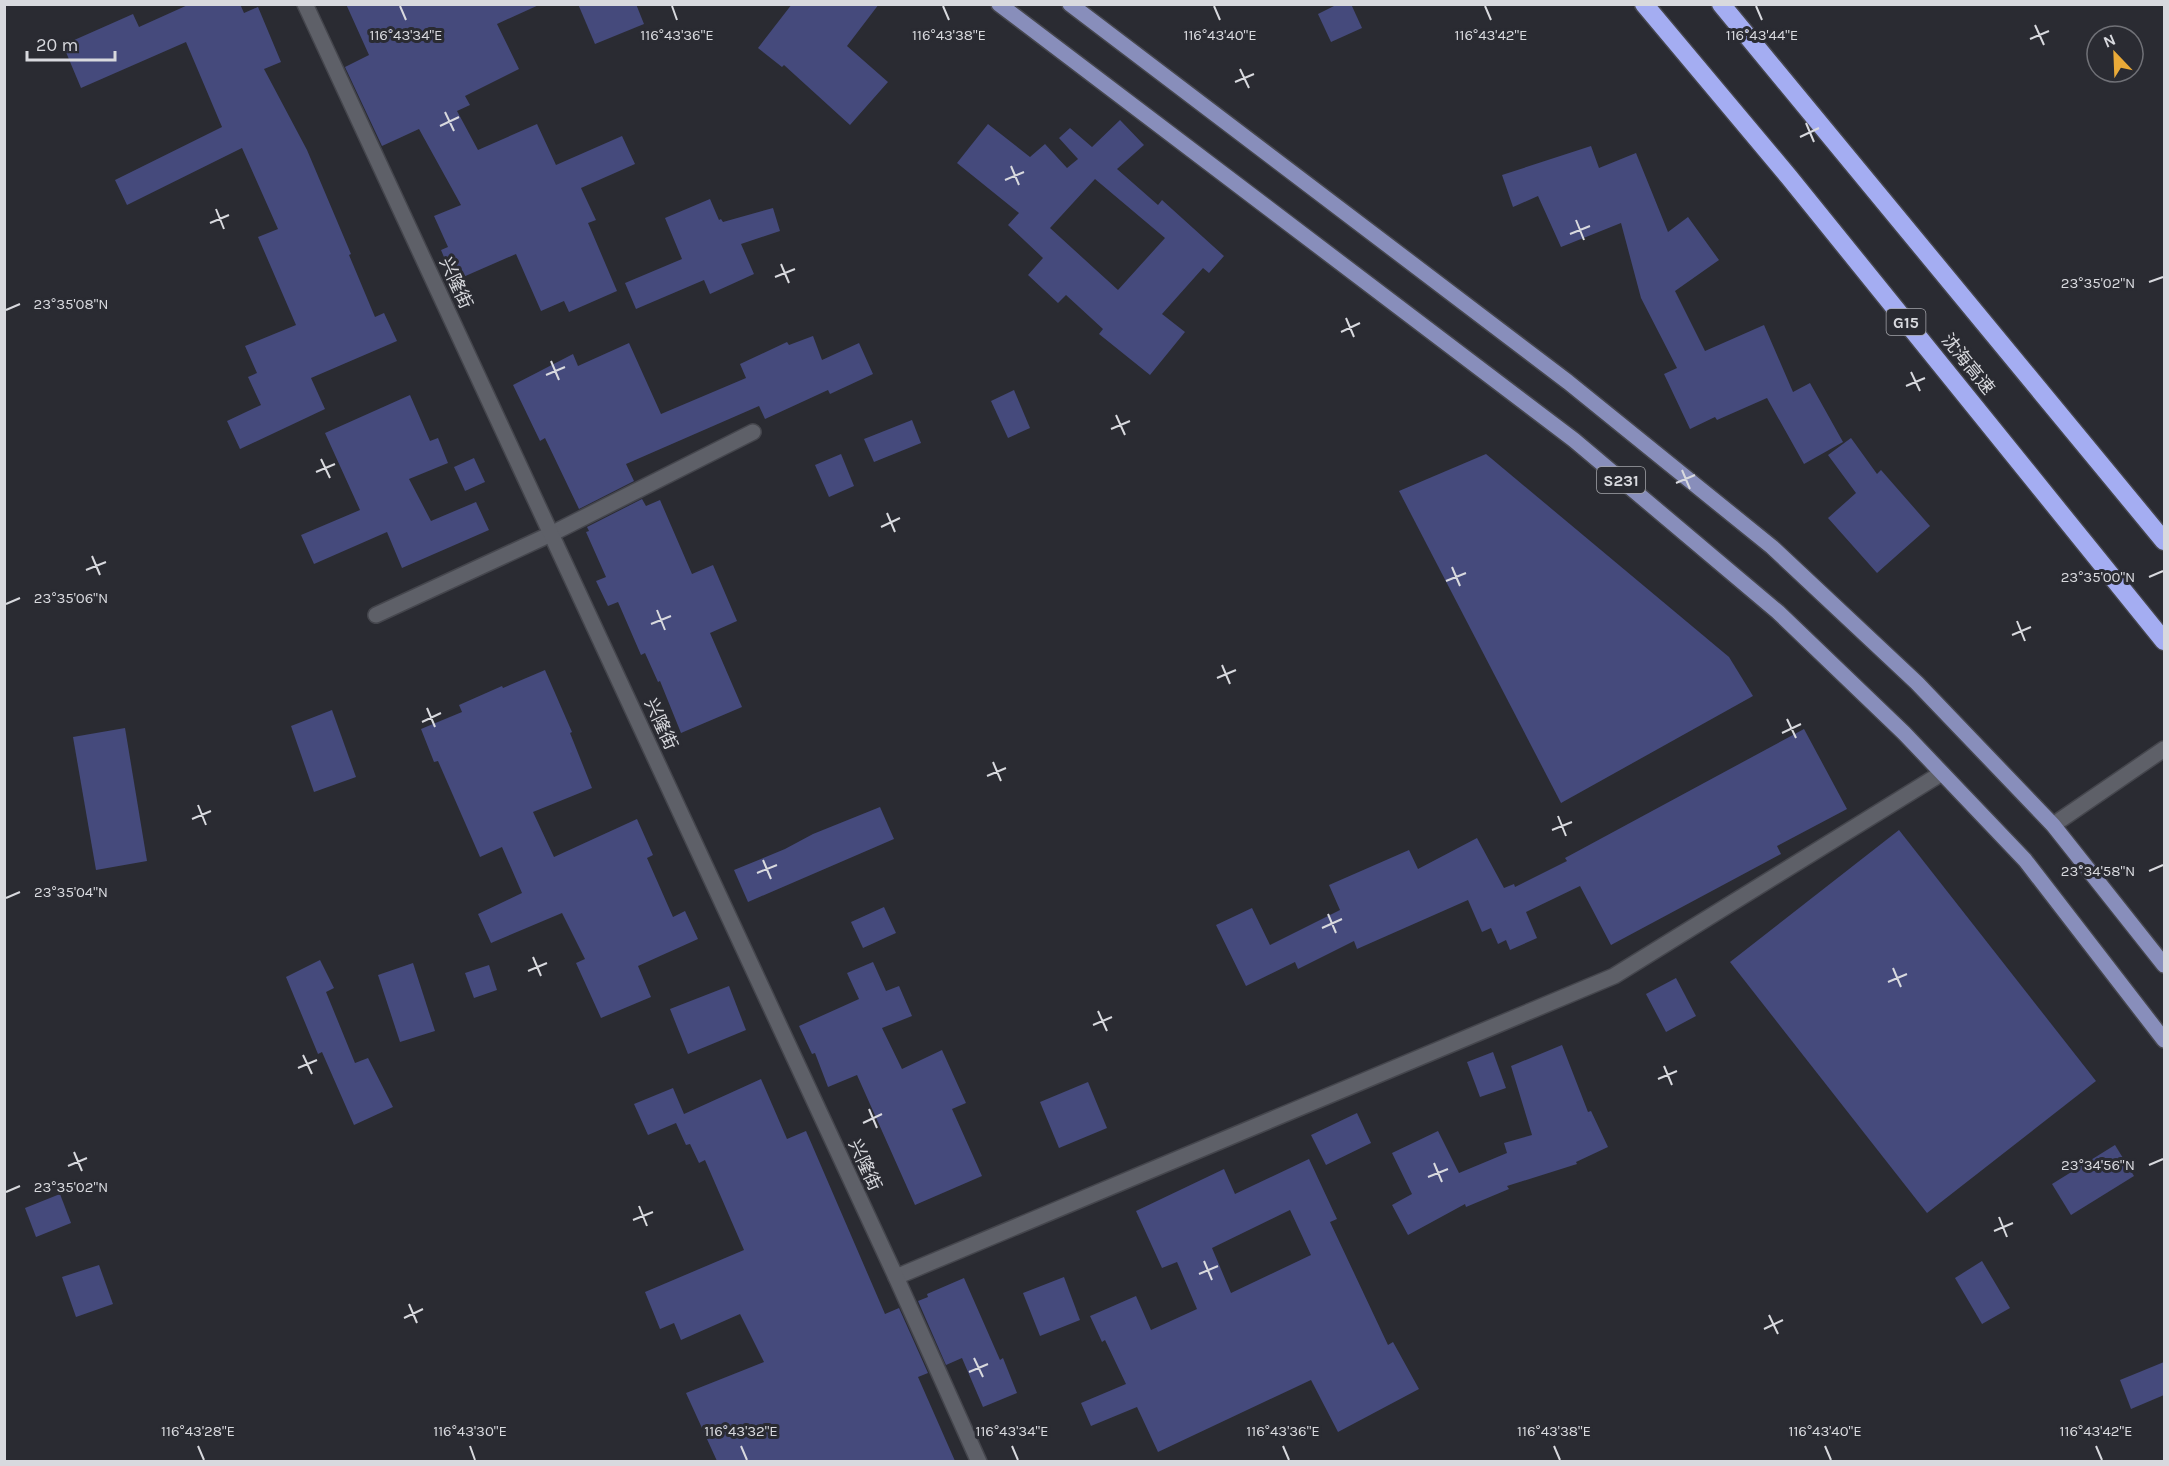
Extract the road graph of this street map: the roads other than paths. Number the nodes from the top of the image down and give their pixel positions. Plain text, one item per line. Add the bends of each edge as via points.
1 (305, 4) edge
2 (999, 4) edge
3 (1070, 4) edge
4 (1644, 4) edge
5 (1721, 4) edge
6 (753, 432) dead end
7 (551, 534) junction
8 (2164, 541) edge
9 (376, 615) dead end
10 (2164, 641) edge
11 (2164, 749) edge
12 (1942, 773) junction
13 (2053, 825) junction
14 (2164, 965) edge
15 (2164, 1040) edge
16 (896, 1277) junction
17 (978, 1461) edge

1 - 7 street, 兴隆街
2 - 12 main road, S231 via 1574,440 1778,612
3 - 13 main road, S231 via 1568,382 1772,547 1917,683
4 - 10 highway, 沈海高速 / G15
5 - 8 highway
6 - 7 street
7 - 9 street
7 - 16 street, 兴隆街
11 - 13 street
12 - 15 main road, S231 via 2025,860
12 - 16 street via 1614,976
13 - 14 main road, S231
16 - 17 street, 兴隆街

